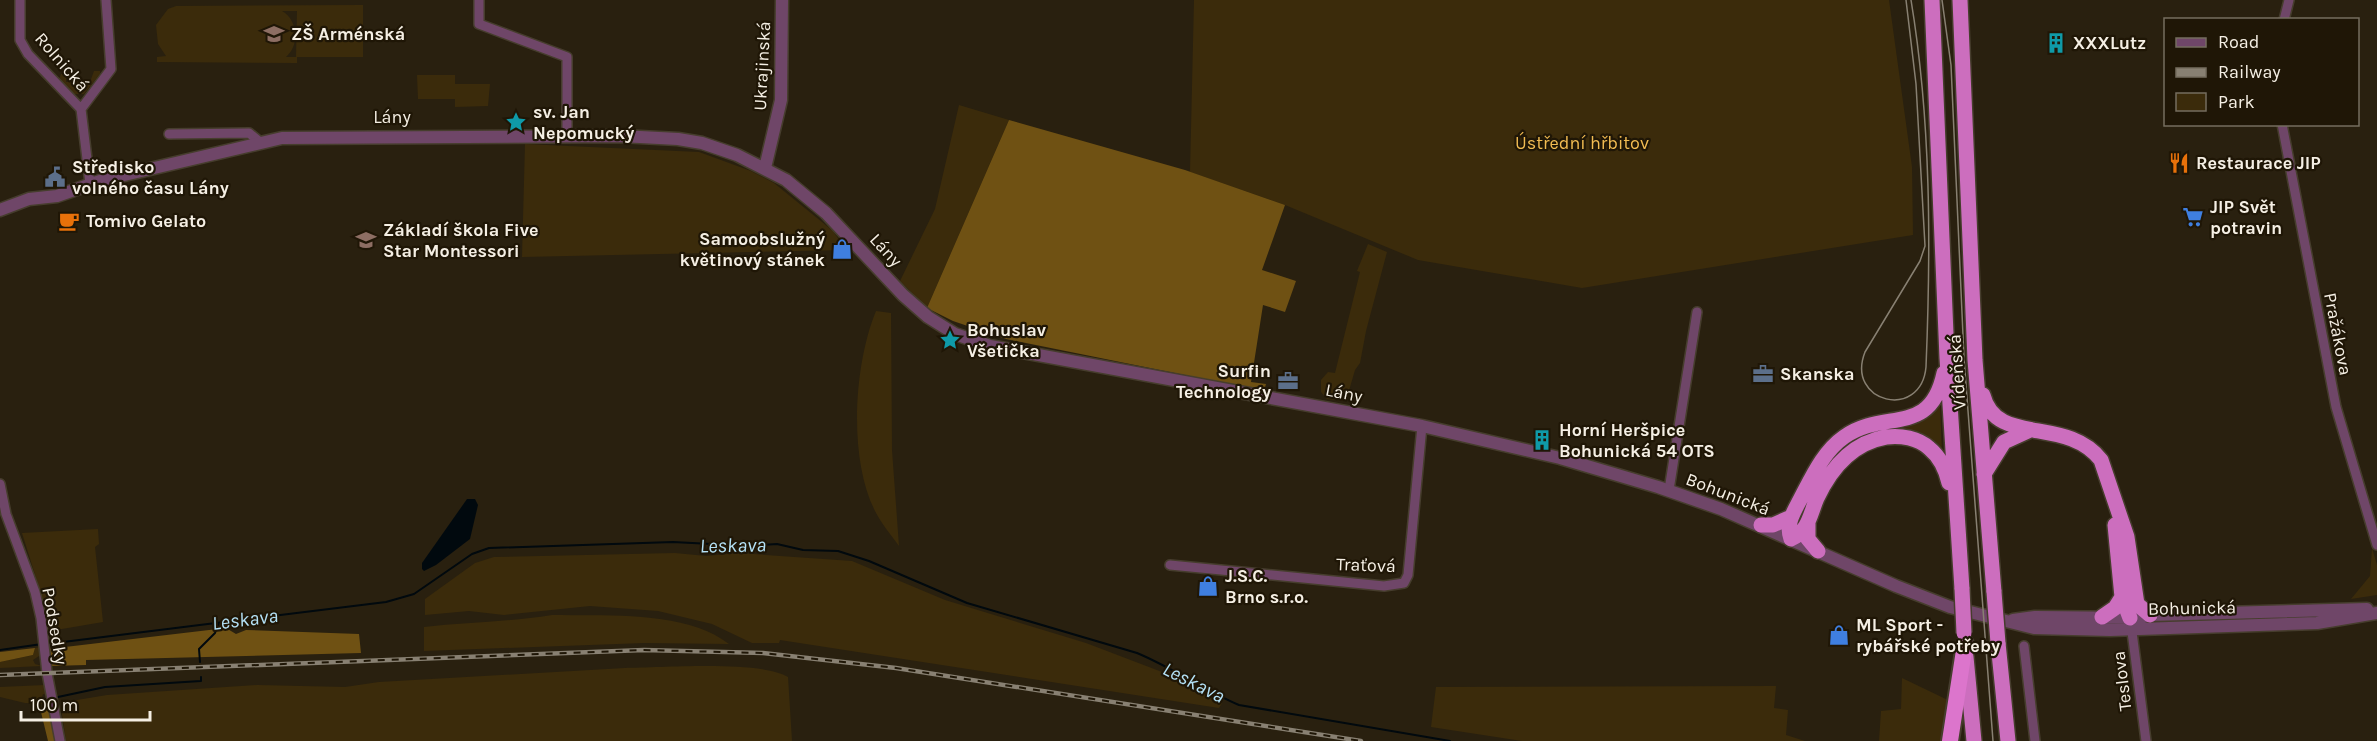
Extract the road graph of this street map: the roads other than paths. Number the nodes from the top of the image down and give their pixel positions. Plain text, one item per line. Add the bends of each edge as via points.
1 (20, 0) edge
2 (106, 0) edge
3 (478, 0) edge
4 (782, 0) edge
5 (1932, 0) edge
6 (1960, 0) edge
7 (2289, 0) edge
8 (2284, 18) edge
9 (81, 109) junction
10 (2282, 126) edge
11 (169, 134) dead end
12 (567, 136) junction
13 (260, 142) junction
14 (765, 168) junction
15 (90, 184) junction
16 (0, 210) edge
17 (1696, 312) dead end
18 (1947, 358) junction
19 (1975, 360) junction
20 (1422, 426) junction
21 (2031, 430) junction
22 (1489, 441) joint
23 (1984, 474) junction
24 (0, 484) edge
25 (1669, 490) junction
26 (1957, 514) junction
27 (1791, 517) junction
28 (1808, 524) junction
29 (1761, 525) junction
30 (1791, 539) junction
31 (2377, 545) edge
32 (1818, 551) junction
33 (1170, 565) dead end
34 (2128, 596) junction
35 (2377, 609) edge
36 (2377, 613) edge
37 (2150, 615) junction
38 (2102, 616) junction
39 (2009, 621) junction
40 (2131, 623) junction
41 (1965, 638) junction
42 (2024, 646) dead end
43 (60, 741) edge
44 (1950, 741) edge
45 (1974, 741) edge
46 (2008, 741) edge
47 (2036, 741) edge
48 (2146, 741) edge

1 - 9 street, Rolnická via 20,40 28,54
2 - 9 street via 111,69
3 - 12 street via 479,24 567,57
4 - 14 street, Ukrajinská via 781,100
5 - 18 highway, Vídeňská
6 - 19 highway, Vídeňská
7 - 8 street
9 - 15 street
10 - 31 street, Pražákova via 2336,407
11 - 13 street, Lány via 249,133
12 - 13 street, Lány via 302,136
12 - 14 street, Lány via 685,140 727,151
13 - 15 street, Lány
14 - 20 street, Lány via 793,184 819,206 918,309 962,337 1013,351
15 - 16 street, Lány
17 - 25 street, Bohunická
18 - 26 highway, Vídeňská
18 - 27 highway via 1940,389 1929,407 1908,418 1869,426 1845,436 1822,460
19 - 21 highway via 1989,411 2007,424
19 - 23 highway, Vídeňská
20 - 22 street, Lány
20 - 33 street, Traťová via 1408,575 1404,583 1384,586
21 - 23 highway via 2004,442
21 - 34 highway via 2057,433 2086,446 2101,460 2110,483
22 - 25 street, Bohunická
23 - 46 highway, Vídeňská, bridge
24 - 43 street, Podsedky via 8,521 35,592
25 - 29 street, Bohunická
26 - 28 highway via 1948,478 1936,455 1919,441 1892,436 1864,444 1844,457 1827,480
26 - 41 highway, Vídeňská, bridge
27 - 29 highway via 1773,525
27 - 30 highway
28 - 30 highway
28 - 32 highway via 1806,533
29 - 30 street, Bohunická
30 - 32 street, Bohunická
32 - 39 street, Bohunická via 1950,607
34 - 37 highway
34 - 38 highway
34 - 40 highway
35 - 37 street, Bohunická
36 - 40 street, Bohunická via 2317,623
37 - 40 street, Bohunická
38 - 39 street, Bohunická
38 - 40 street, Bohunická
39 - 40 street, Bohunická via 2043,629
40 - 48 street, Teslova
41 - 44 highway
41 - 45 highway, Vídeňská
42 - 47 street

